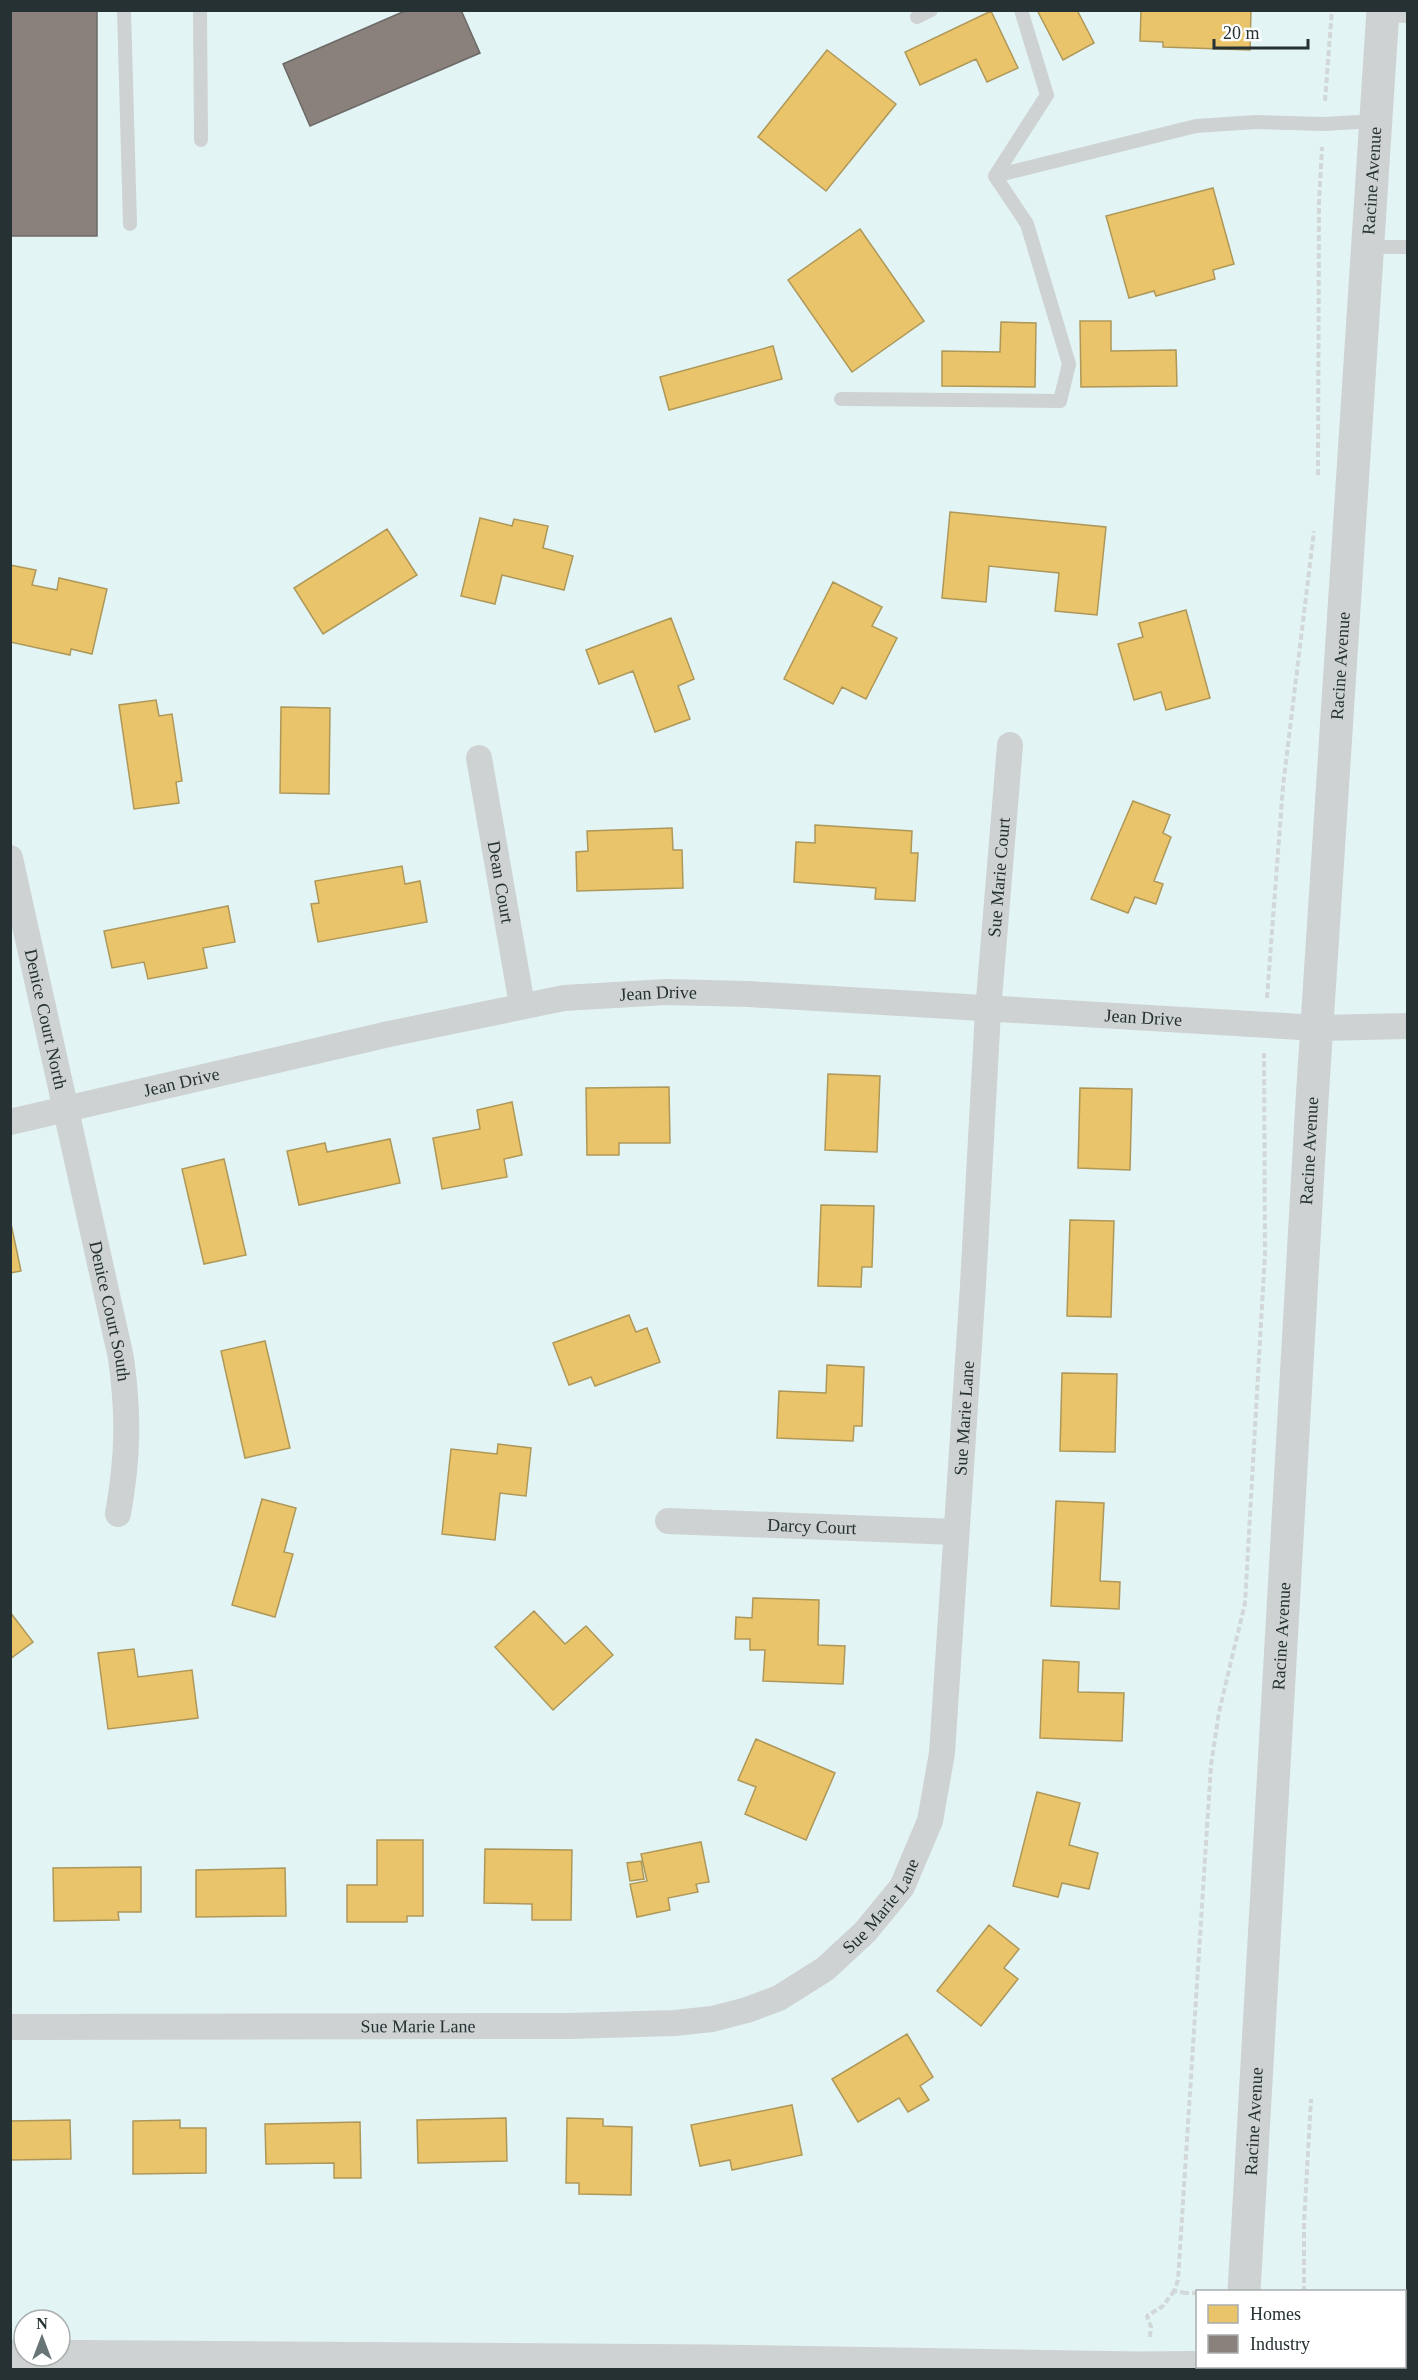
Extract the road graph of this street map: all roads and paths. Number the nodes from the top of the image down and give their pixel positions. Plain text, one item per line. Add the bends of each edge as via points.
1 (124, 10) edge
2 (200, 10) edge
3 (931, 10) edge
4 (1021, 10) edge
5 (1332, 10) edge
6 (1391, 14) edge
7 (916, 17) dead end
8 (1375, 121) junction
9 (1324, 124) junction
10 (201, 140) dead end
11 (995, 176) junction
12 (130, 224) dead end
13 (1366, 247) junction
14 (1407, 247) edge
15 (842, 399) dead end
16 (1317, 480) dead end
17 (1314, 526) dead end
18 (1010, 745) dead end
19 (479, 758) dead end
20 (10, 858) edge
21 (1269, 969) dead end
22 (522, 1005) junction
23 (988, 1011) junction
24 (1407, 1026) edge
25 (1318, 1028) junction
26 (1264, 1068) dead end
27 (68, 1109) junction
28 (10, 1122) edge
29 (118, 1514) dead end
30 (668, 1521) dead end
31 (955, 1532) junction
32 (10, 2027) edge
33 (1311, 2099) dead end
34 (1244, 2290) edge
35 (1304, 2290) edge
36 (1174, 2291) junction
37 (1196, 2293) edge
38 (1151, 2327) dead end
39 (10, 2356) edge
40 (1240, 2368) edge
41 (1277, 2370) edge

1 - 12 lane
2 - 10 lane
3 - 7 lane
4 - 11 lane via 1047,95
5 - 9 path
6 - 8 main road, Racine Avenue
8 - 9 lane
8 - 13 main road, Racine Avenue
9 - 11 lane via 1256,122 1196,126
9 - 16 path via 1319,202
11 - 15 lane via 1027,224 1066,353 1069,364 1060,401
13 - 14 lane
13 - 25 main road, Racine Avenue
17 - 21 path via 1283,786
18 - 23 street, Sue Marie Court
19 - 22 street, Dean Court
20 - 27 street, Denice Court North
22 - 23 street, Jean Drive via 564,998 666,992
22 - 27 street, Jean Drive
23 - 25 street, Jean Drive
23 - 31 street, Sue Marie Lane
24 - 25 street, Jean Drive
25 - 34 main road, Racine Avenue
26 - 36 path via 1265,1253 1245,1603 1219,1712 1211,1765 1178,2280
27 - 28 street, Jean Drive
27 - 29 street, Denice Court South via 121,1358 128,1412 126,1468
30 - 31 street, Darcy Court
31 - 32 street, Sue Marie Lane via 942,1753 930,1821 902,1887 865,1932 825,1969 779,1998 721,2017 675,2023
33 - 35 path
36 - 37 path
36 - 38 path via 1163,2306 1148,2316
39 - 40 main road
40 - 41 main road

